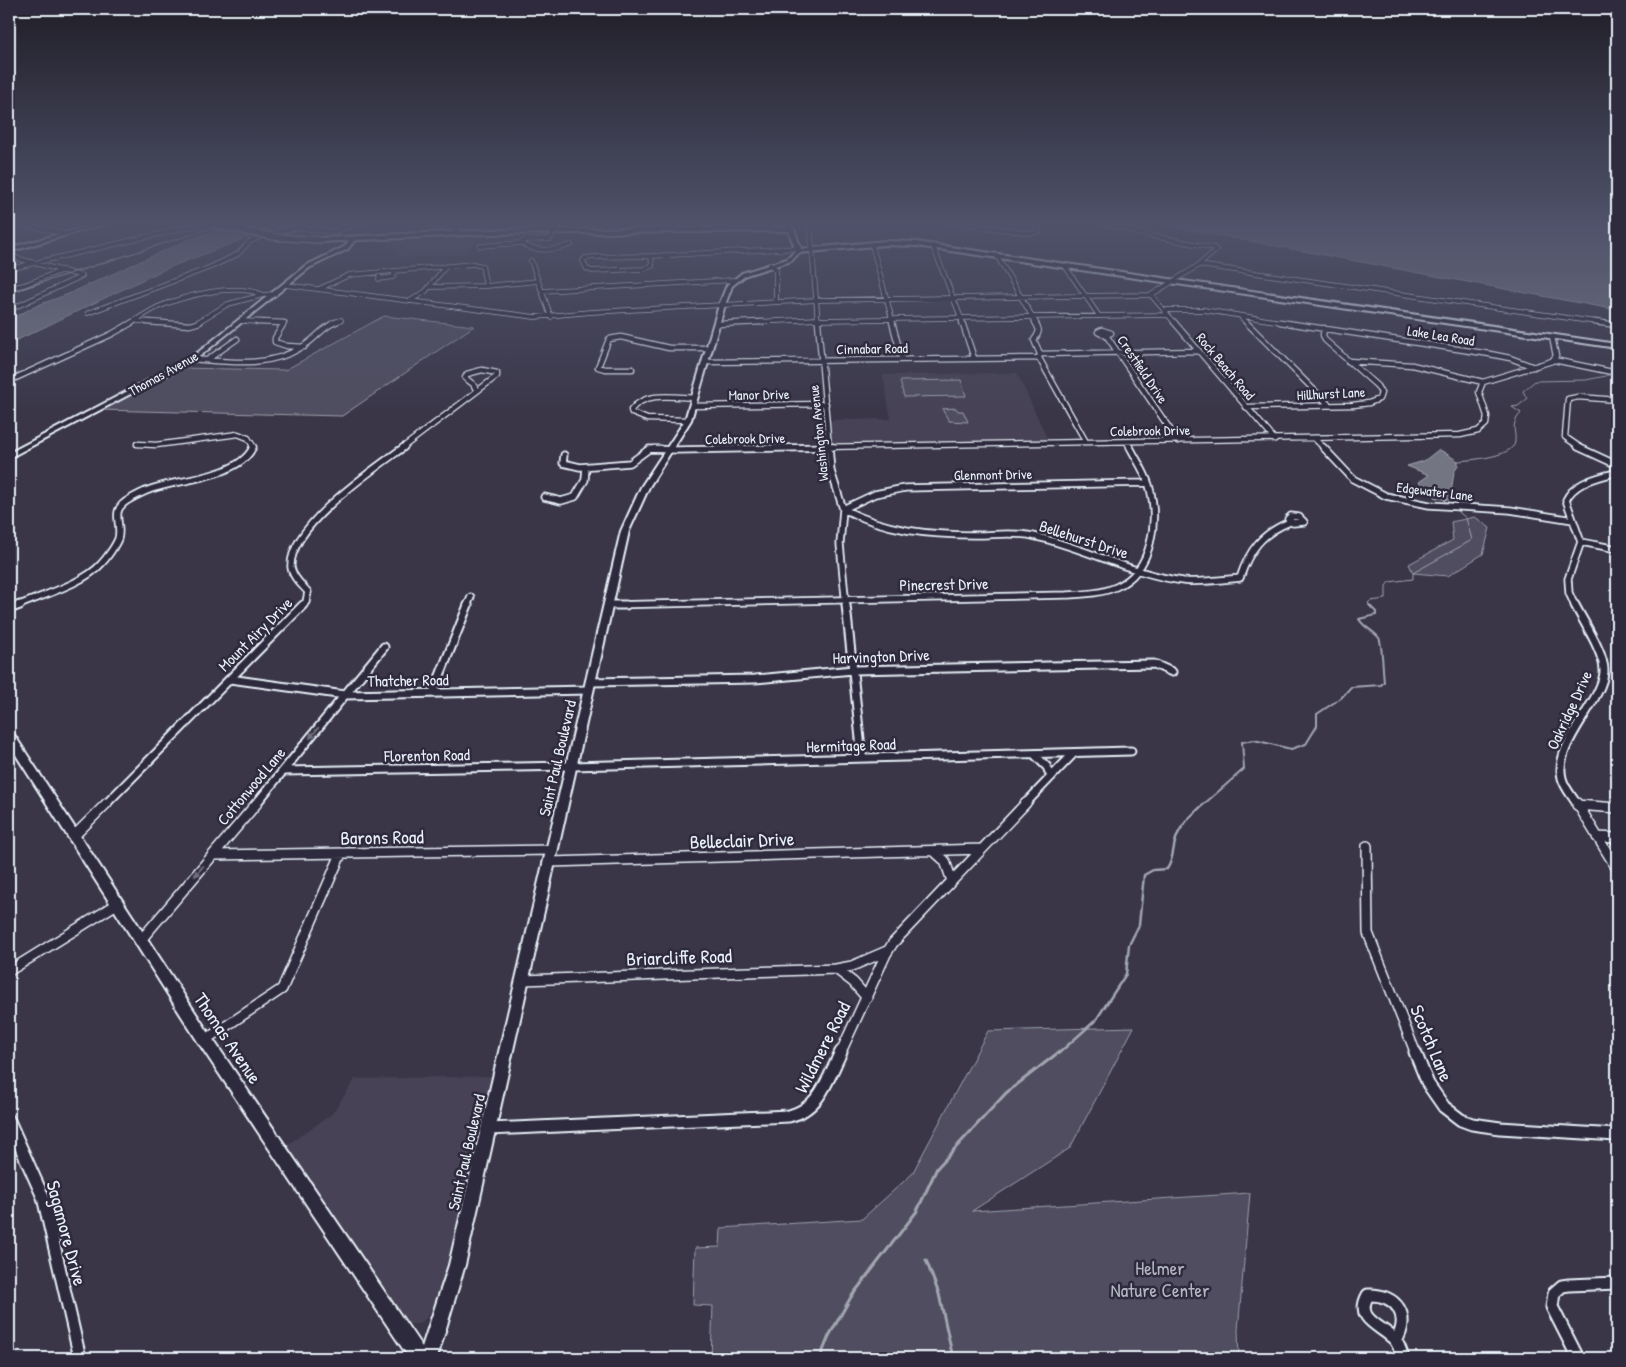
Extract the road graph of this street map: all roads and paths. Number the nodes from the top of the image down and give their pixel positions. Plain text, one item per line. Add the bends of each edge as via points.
1 (59, 287) edge
2 (158, 287) edge
3 (284, 287) edge
4 (300, 287) edge
5 (323, 287) edge
6 (429, 287) joint
7 (441, 287) edge
8 (540, 287) edge
9 (615, 287) edge
10 (729, 287) edge
11 (776, 287) edge
12 (817, 287) edge
13 (884, 287) edge
14 (949, 287) edge
15 (1014, 287) edge
16 (1080, 287) edge
17 (1166, 287) edge
18 (1207, 287) edge
19 (1351, 287) edge
20 (318, 289) junction
21 (542, 291) junction
22 (275, 294) junction
23 (263, 295) junction
24 (1151, 295) junction
25 (1086, 296) junction
26 (1020, 297) junction
27 (953, 298) junction
28 (887, 299) junction
29 (818, 300) junction
30 (410, 301) junction
31 (776, 302) junction
32 (722, 305) junction
33 (9, 310) edge
34 (1164, 310) junction
35 (88, 313) dead end
36 (1168, 315) junction
37 (1100, 316) junction
38 (1241, 316) junction
39 (272, 317) dead end
40 (551, 317) junction
41 (1031, 317) junction
42 (961, 318) junction
43 (819, 319) junction
44 (891, 319) junction
45 (137, 320) junction
46 (341, 320) dead end
47 (241, 322) junction
48 (267, 322) junction
49 (717, 324) junction
50 (1617, 325) edge
51 (1324, 328) junction
52 (1106, 335) dead end
53 (1552, 337) junction
54 (238, 339) dead end
55 (1617, 346) edge
56 (304, 347) junction
57 (709, 348) junction
58 (1199, 351) junction
59 (1119, 353) junction
60 (1040, 356) junction
61 (974, 358) junction
62 (192, 359) junction
63 (902, 359) junction
64 (206, 360) junction
65 (822, 360) junction
66 (1348, 360) junction
67 (1554, 360) junction
68 (705, 362) junction
69 (1534, 367) junction
70 (632, 369) dead end
71 (1617, 373) edge
72 (9, 380) edge
73 (1484, 382) junction
74 (477, 391) junction
75 (1617, 400) edge
76 (694, 402) junction
77 (826, 404) junction
78 (1329, 405) junction
79 (1246, 407) junction
80 (688, 420) junction
81 (1315, 439) junction
82 (1275, 440) junction
83 (1178, 441) junction
84 (1086, 442) junction
85 (1127, 442) junction
86 (138, 444) dead end
87 (829, 447) junction
88 (670, 450) junction
89 (564, 455) dead end
90 (9, 456) edge
91 (1617, 465) edge
92 (586, 467) junction
93 (1617, 472) edge
94 (1148, 483) junction
95 (544, 497) dead end
96 (844, 509) junction
97 (1573, 520) junction
98 (1290, 522) dead end
99 (1581, 542) junction
100 (1617, 549) edge
101 (1135, 571) junction
102 (471, 597) dead end
103 (845, 600) junction
104 (608, 605) junction
105 (9, 609) edge
106 (384, 647) dead end
107 (853, 670) junction
108 (1172, 672) dead end
109 (230, 679) junction
110 (590, 686) junction
111 (432, 693) junction
112 (345, 695) junction
113 (9, 736) edge
114 (1131, 751) dead end
115 (1074, 753) junction
116 (1034, 754) junction
117 (862, 758) junction
118 (572, 766) junction
119 (284, 771) junction
120 (1051, 778) junction
121 (1578, 805) junction
122 (1617, 808) edge
123 (73, 837) junction
124 (1597, 837) junction
125 (1617, 838) edge
126 (1367, 846) dead end
127 (982, 849) junction
128 (934, 850) junction
129 (342, 854) junction
130 (213, 856) junction
131 (551, 856) junction
132 (1617, 869) edge
133 (952, 881) junction
134 (117, 904) junction
135 (140, 941) junction
136 (888, 951) junction
137 (836, 969) junction
138 (9, 971) edge
139 (523, 980) junction
140 (867, 998) junction
141 (205, 1040) junction
142 (9, 1121) edge
143 (489, 1129) junction
144 (1617, 1135) edge
145 (1617, 1282) edge
146 (1396, 1341) dead end
147 (80, 1358) edge
148 (419, 1358) edge
149 (428, 1358) edge
150 (1403, 1358) edge
151 (1578, 1358) edge

1 - 33 street
2 - 35 street
3 - 22 street, Thomas Avenue
4 - 20 street
5 - 20 street
6 - 7 street
6 - 30 street
8 - 21 street
9 - 21 street
10 - 32 street, Saint Paul Boulevard
11 - 31 street
12 - 29 street, Washington Avenue
13 - 28 street
14 - 27 street
15 - 26 street
16 - 25 street
17 - 24 street
18 - 53 main road
19 - 50 street
20 - 30 street
21 - 40 street
22 - 23 street
22 - 47 street, Thomas Avenue
23 - 45 street via 237,289 211,291 164,305
23 - 45 street via 228,304 194,324
24 - 25 street
24 - 34 street, Rock Beach Road
25 - 26 street
25 - 37 street
26 - 27 street
26 - 41 street
27 - 28 street
27 - 42 street
28 - 29 street
28 - 44 street
29 - 31 street
29 - 43 street, Washington Avenue
30 - 40 street via 517,316
31 - 32 street
32 - 40 street
32 - 49 street, Saint Paul Boulevard
34 - 36 street, Rock Beach Road
34 - 38 street, Lake Lea Road via 1201,310
36 - 37 street
36 - 58 street, Rock Beach Road
37 - 41 street
38 - 51 street, Lake Lea Road
38 - 78 street
39 - 48 street
41 - 42 street
41 - 60 street via 1040,331 1034,340
42 - 44 street
42 - 61 street
43 - 44 street
43 - 49 street
43 - 65 street, Washington Avenue
44 - 63 street
45 - 72 street
46 - 56 street via 321,329
47 - 48 street
47 - 62 street, Thomas Avenue
48 - 56 street via 284,324 274,338 277,343
49 - 57 street, Saint Paul Boulevard
51 - 66 street, Hillhurst Lane via 1322,335 1325,340
51 - 69 street, Lake Lea Road via 1501,356
52 - 59 street, Crestfield Drive
53 - 55 main road
53 - 67 street via 1556,353
54 - 64 street
56 - 64 street via 270,361
57 - 68 street, Saint Paul Boulevard
57 - 70 street via 668,348 621,336 610,339 598,367
58 - 59 street, Cinnabar Road
58 - 79 street, Rock Beach Road
59 - 60 street, Cinnabar Road
59 - 83 street, Crestfield Drive
60 - 61 street, Cinnabar Road
60 - 84 street
61 - 63 street, Cinnabar Road
62 - 64 street
62 - 90 street, Thomas Avenue
63 - 65 street, Cinnabar Road
65 - 68 street, Cinnabar Road
65 - 77 street, Washington Avenue
66 - 73 street via 1412,365
66 - 78 street, Hillhurst Lane via 1377,386 1381,396 1376,401 1362,404
67 - 69 street
67 - 71 street
68 - 76 street, Saint Paul Boulevard
69 - 73 street
73 - 81 street, Colebrook Drive via 1479,392 1487,420 1485,426 1473,433
74 - 74 street, Mount Airy Drive via 497,376 497,373 482,370 467,374 465,378
74 - 109 street, Mount Airy Drive via 330,504 300,542 291,561 293,574 308,592 306,602
75 - 91 street via 1568,399 1565,436 1574,445
76 - 77 street, Manor Drive
76 - 80 street, Saint Paul Boulevard
76 - 80 street, Manor Drive via 647,399 635,404 631,410 640,418
77 - 87 street, Washington Avenue
78 - 79 street, Hillhurst Lane
79 - 82 street, Rock Beach Road
80 - 88 street, Saint Paul Boulevard
81 - 82 street, Colebrook Drive
81 - 97 street, Edgewater Lane via 1353,479 1386,496 1413,503 1520,511
82 - 83 street, Colebrook Drive
83 - 85 street, Colebrook Drive
84 - 85 street, Colebrook Drive
84 - 87 street, Colebrook Drive
85 - 94 street, Pinecrest Drive
86 - 105 street via 156,445 238,434 248,438 253,446 243,460 223,471 156,487 128,500 118,511 119,536 101,566 69,586
87 - 88 street, Colebrook Drive
87 - 96 street, Washington Avenue via 832,476
88 - 92 street, Colebrook Drive via 649,450 630,463
88 - 104 street, Saint Paul Boulevard via 644,487 625,531
89 - 92 street, Colebrook Drive via 562,462 566,465
92 - 95 street via 585,480 575,497 561,501
93 - 97 street via 1570,492 1566,500
94 - 96 street, Glenmont Drive via 905,488 875,494
94 - 101 street, Pinecrest Drive via 1153,504 1153,528 1145,556
96 - 101 street, Bellehurst Drive via 879,526 908,533 1031,536
96 - 103 street, Washington Avenue via 840,544
97 - 99 street
98 - 101 street, Bellehurst Drive via 1256,543 1240,578 1194,583
99 - 100 street
99 - 121 street, Oakridge Drive via 1568,578 1569,593 1604,670 1601,684 1576,726 1560,766 1562,780
101 - 103 street, Pinecrest Drive via 1121,585 1081,594
102 - 111 street
103 - 104 street, Pinecrest Drive
103 - 107 street, Washington Avenue
104 - 110 street, Saint Paul Boulevard
106 - 112 street, Cottonwood Lane
107 - 108 street, Harvington Drive via 1154,664
107 - 110 street, Harvington Drive via 755,679
107 - 117 street, Washington Avenue
109 - 112 street, Thatcher Road
109 - 123 street, Mount Airy Drive
110 - 111 street, Thatcher Road
110 - 118 street, Saint Paul Boulevard
111 - 112 street, Thatcher Road
112 -> 119 street, Cottonwood Lane
113 - 123 street, Thomas Avenue
114 - 115 street, Hermitage Road
115 - 116 street, Hermitage Road
115 - 120 street, Wildmere Road
116 - 117 street, Hermitage Road
116 - 120 street via 1047,767
117 - 118 street, Hermitage Road
118 - 119 street, Florenton Road
118 - 131 street, Saint Paul Boulevard
119 - 130 street, Cottonwood Lane
120 - 127 street, Wildmere Road
121 - 122 street
121 - 124 street, Oakridge Drive
123 - 134 street, Thomas Avenue
124 - 125 street
124 - 132 street, Oakridge Drive
126 - 144 street, Scotch Lane via 1368,933 1428,1084 1437,1099 1461,1120 1484,1127
127 - 128 street, Belleclair Drive
127 - 133 street, Wildmere Road
128 - 131 street, Belleclair Drive
128 - 133 street via 945,861
129 - 130 street, Barons Road
129 - 131 street, Barons Road
129 - 141 street via 282,989
130 -> 135 street, Cottonwood Lane
131 - 139 street, Saint Paul Boulevard
133 - 136 street, Wildmere Road
134 - 135 street, Thomas Avenue
134 - 138 street
135 - 141 street, Thomas Avenue
136 - 137 street, Briarcliffe Road
136 - 140 street, Wildmere Road
137 - 139 street, Briarcliffe Road
137 - 140 street
139 - 143 street, Saint Paul Boulevard
140 - 143 street, Wildmere Road via 820,1095 810,1108 795,1116
141 - 148 street, Thomas Avenue
142 - 147 street, Sagamore Drive via 43,1197
143 - 149 street, Saint Paul Boulevard via 457,1265
145 - 151 street via 1564,1285 1556,1289 1551,1299 1555,1316
146 - 150 street

